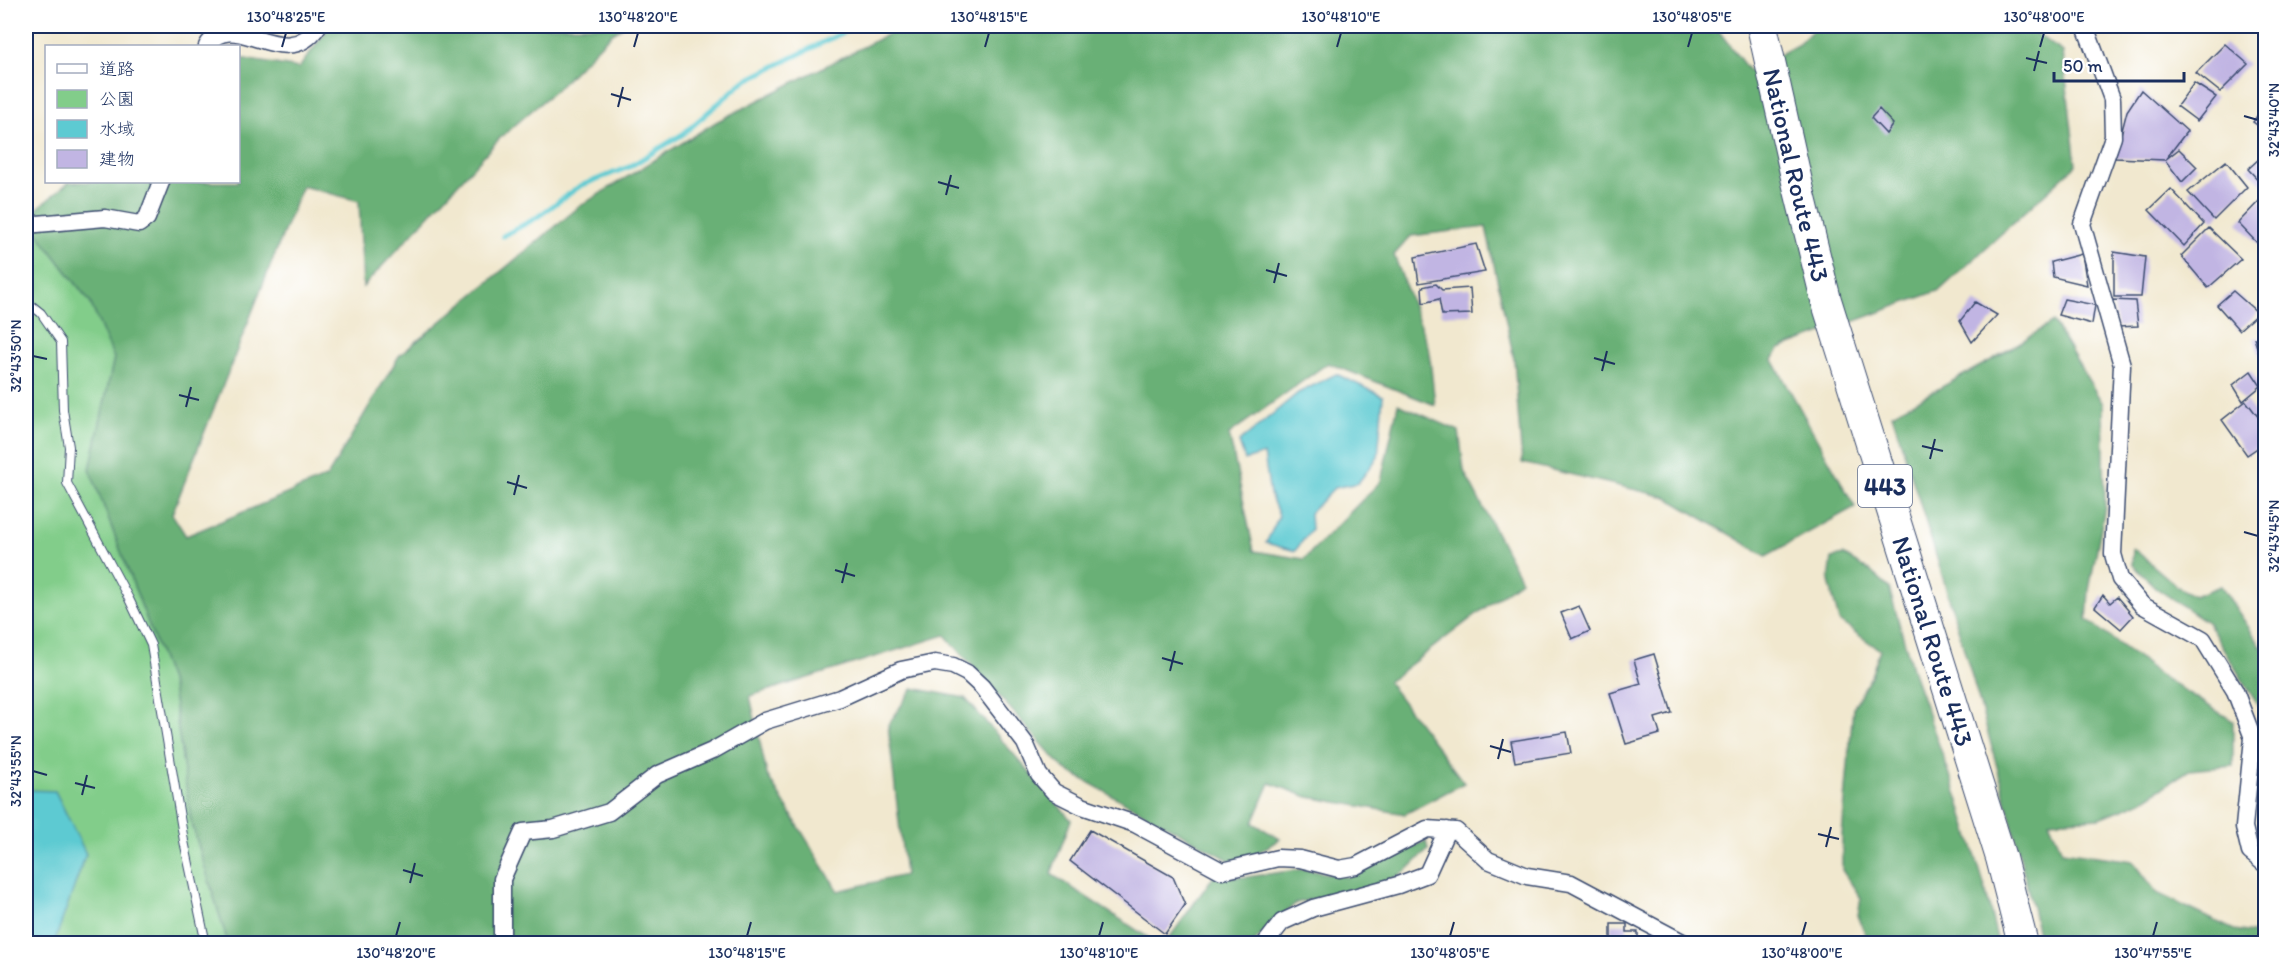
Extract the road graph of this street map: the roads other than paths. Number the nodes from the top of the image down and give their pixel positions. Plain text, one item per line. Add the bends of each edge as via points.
1 (318, 26) edge
2 (1762, 26) edge
3 (2085, 26) edge
4 (208, 45) edge
5 (160, 183) edge
6 (26, 225) edge
7 (26, 301) edge
8 (1447, 830) junction
9 (2265, 865) edge
10 (206, 944) edge
11 (502, 944) edge
12 (1265, 944) edge
13 (1686, 944) edge
14 (2023, 944) edge

1 - 4 street via 294,46 234,32 217,36
2 - 14 highway, National Route 443 / 443 via 1826,300 2001,858
3 - 9 street via 2112,99 2113,137 2082,224 2122,365 2113,554 2120,579 2142,605 2203,639 2235,691 2253,738 2244,827 2250,852
5 - 6 street via 147,218 140,224 105,218
7 - 10 lane via 41,313 61,342 63,410 69,447 67,483 151,645 184,841
8 - 11 street via 1427,829 1356,866 1338,869 1278,858 1222,871 1135,824 1054,792 1039,775 1026,743 974,680 953,666 917,664 849,694 765,721 712,751 657,775 609,812 553,830 523,832 502,879
8 - 12 street via 1427,874 1312,908 1282,921
8 - 13 street via 1456,831 1488,860 1527,876 1571,883

